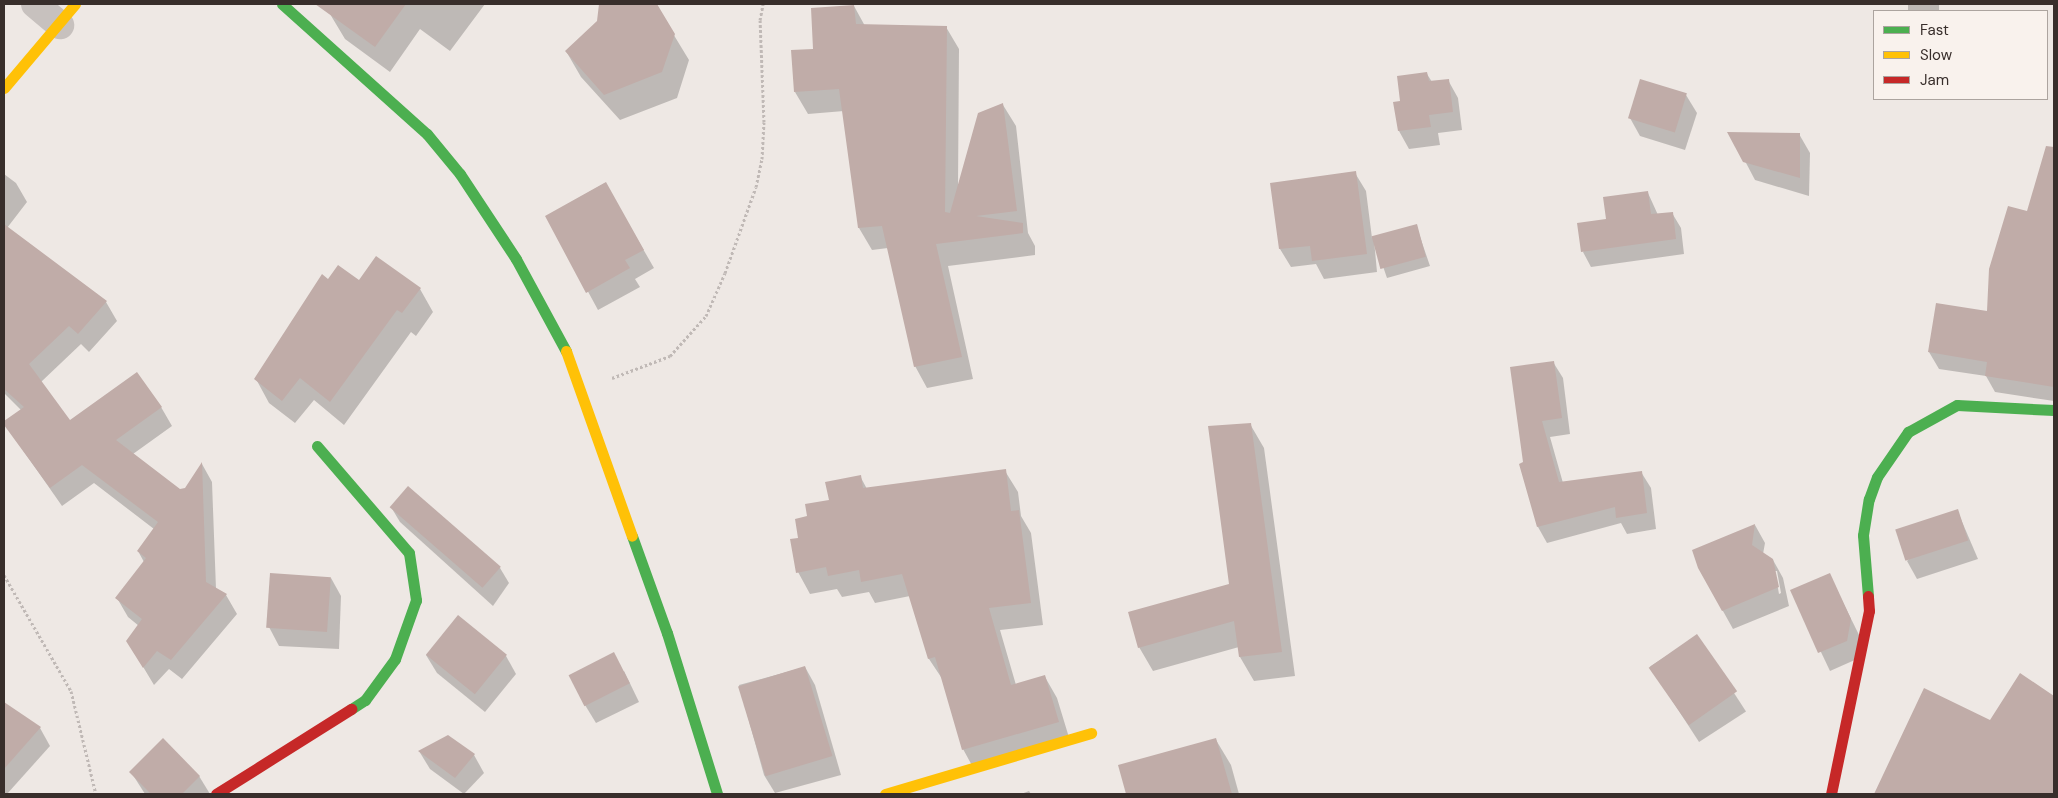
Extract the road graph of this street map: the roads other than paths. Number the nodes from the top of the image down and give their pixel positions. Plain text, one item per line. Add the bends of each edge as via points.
1 (35, 4) edge
2 (282, 4) edge
3 (67, 14) edge
4 (4, 88) edge
5 (2054, 410) edge
6 (317, 446) dead end
7 (1091, 733) dead end
8 (216, 794) edge
9 (717, 794) edge
10 (885, 794) edge
11 (1831, 794) edge

1 - 3 street
2 - 9 street via 427,134 460,174 516,258 564,345 582,390 598,449 689,697
3 - 4 street
5 - 11 street via 1957,405 1908,432 1877,477 1868,499 1863,535 1869,612
6 - 8 street via 409,553 416,600 410,623 395,659 365,700
7 - 10 street

